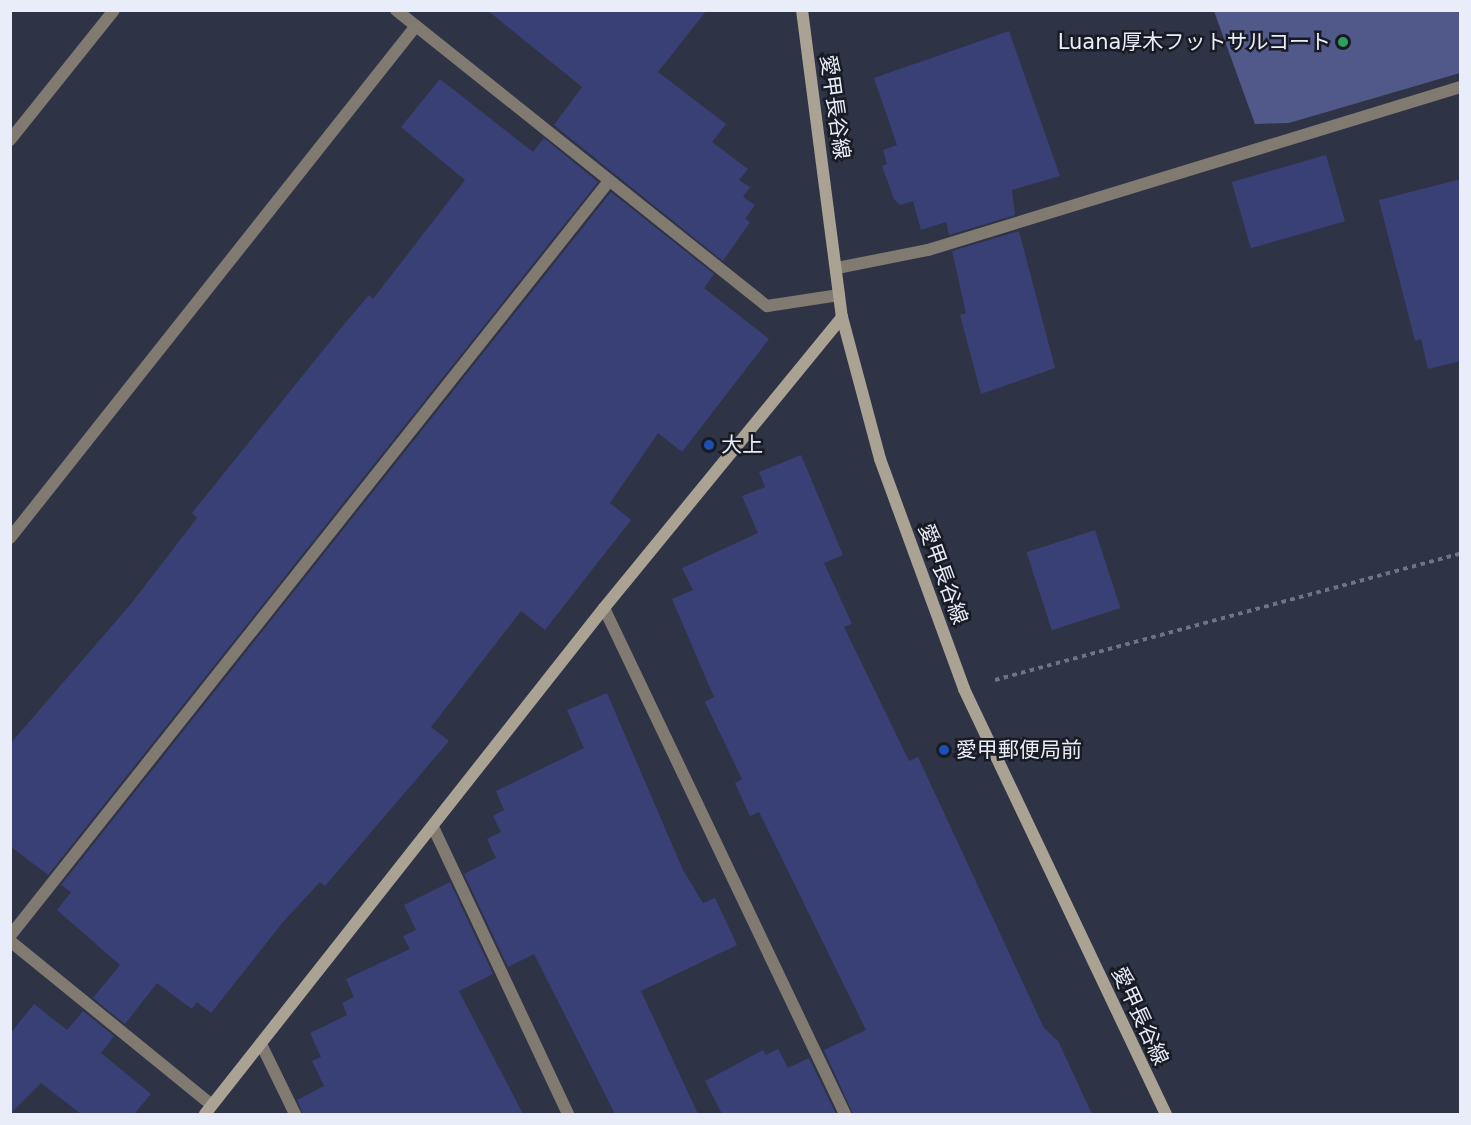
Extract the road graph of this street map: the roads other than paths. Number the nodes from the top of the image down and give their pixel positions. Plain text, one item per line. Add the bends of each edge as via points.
1 (114, 10) edge
2 (396, 10) edge
3 (802, 10) edge
4 (416, 26) junction
5 (1461, 87) edge
6 (10, 141) edge
7 (609, 181) junction
8 (837, 268) junction
9 (838, 295) junction
10 (842, 317) junction
11 (10, 538) edge
12 (604, 608) junction
13 (433, 827) junction
14 (10, 936) edge
15 (10, 941) edge
16 (261, 1044) junction
17 (209, 1110) edge
18 (295, 1114) edge
19 (568, 1114) edge
20 (845, 1114) edge
21 (1166, 1114) edge

1 - 6 street
2 - 4 street
3 - 8 street, 愛甲長谷線
4 - 7 street
4 - 11 street
5 - 8 street via 928,250
7 - 9 street via 767,306
7 - 14 street
8 - 9 street, 愛甲長谷線
9 - 10 street, 愛甲長谷線
10 - 12 street
10 - 21 street, 愛甲長谷線 via 880,459 964,688
12 - 13 street
12 - 20 street
13 - 16 street
13 - 19 street
15 - 17 street
16 - 17 street
16 - 18 street

